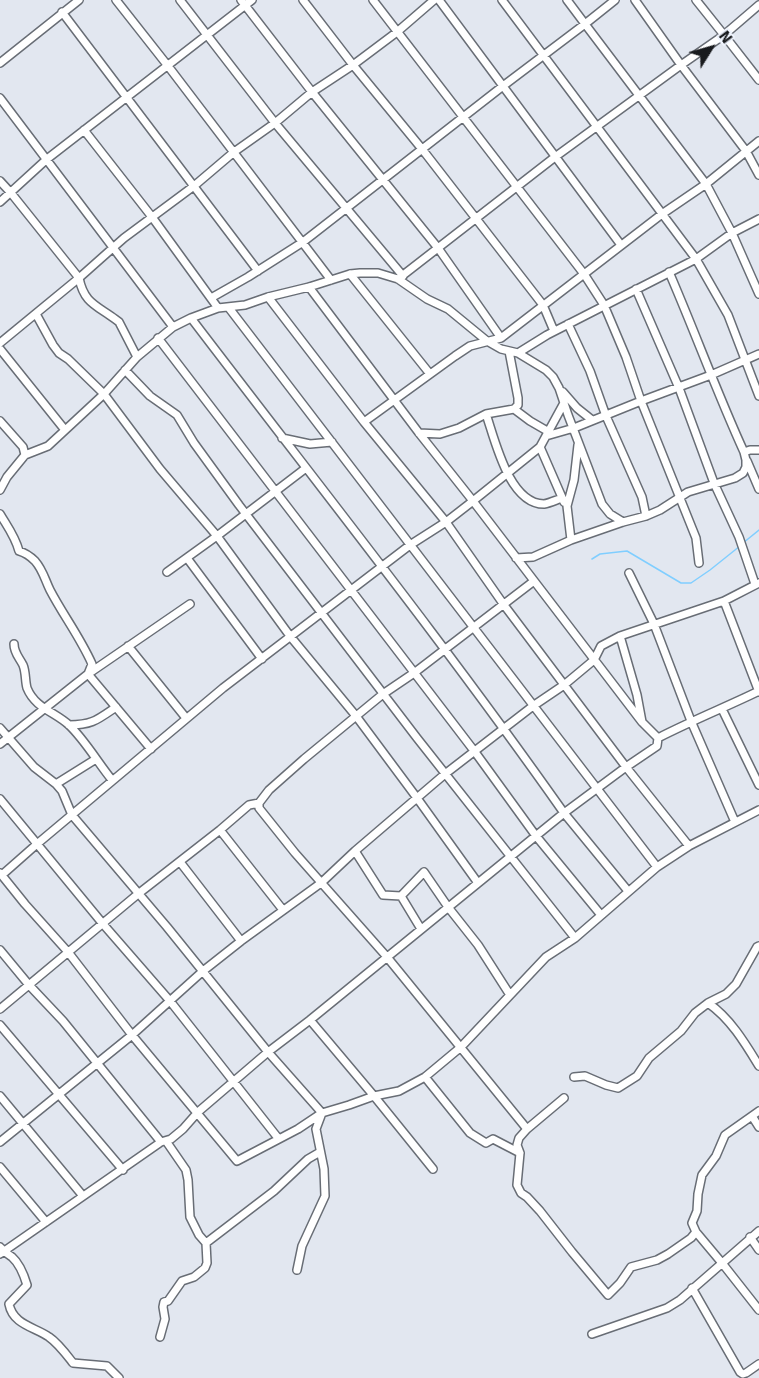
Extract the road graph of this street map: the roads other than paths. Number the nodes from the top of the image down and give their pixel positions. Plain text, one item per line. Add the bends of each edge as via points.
1 (79, 0) edge
2 (116, 0) edge
3 (180, 0) edge
4 (252, 0) edge
5 (303, 0) edge
6 (373, 0) edge
7 (434, 0) edge
8 (439, 0) edge
9 (502, 0) edge
10 (567, 0) edge
11 (615, 0) edge
12 (635, 0) edge
13 (696, 0) edge
14 (243, 3) edge
15 (759, 5) edge
16 (62, 12) junction
17 (585, 24) junction
18 (397, 32) junction
19 (724, 35) junction
20 (208, 36) junction
21 (543, 55) junction
22 (0, 63) edge
23 (353, 65) junction
24 (681, 65) junction
25 (168, 66) junction
26 (759, 80) edge
27 (502, 86) junction
28 (312, 92) junction
29 (640, 96) junction
30 (0, 98) edge
31 (127, 98) junction
32 (463, 117) junction
33 (275, 123) junction
34 (597, 126) junction
35 (84, 130) junction
36 (759, 141) edge
37 (422, 149) junction
38 (746, 151) junction
39 (234, 152) junction
40 (555, 157) junction
41 (47, 159) junction
42 (759, 175) edge
43 (382, 180) junction
44 (0, 181) edge
45 (706, 184) junction
46 (194, 186) junction
47 (517, 187) junction
48 (11, 193) junction
49 (0, 202) edge
50 (346, 208) junction
51 (662, 214) junction
52 (152, 218) junction
53 (759, 219) edge
54 (732, 233) junction
55 (303, 242) junction
56 (621, 245) junction
57 (438, 248) junction
58 (113, 249) junction
59 (696, 259) junction
60 (258, 271) junction
61 (669, 272) junction
62 (350, 274) junction
63 (584, 274) junction
64 (401, 277) junction
65 (79, 278) junction
66 (331, 280) junction
67 (309, 287) junction
68 (636, 289) junction
69 (759, 294) edge
70 (268, 297) junction
71 (211, 298) junction
72 (543, 305) junction
73 (604, 305) junction
74 (218, 308) junction
75 (229, 308) junction
76 (36, 314) junction
77 (191, 318) junction
78 (568, 324) junction
79 (174, 327) junction
80 (554, 331) junction
81 (158, 338) junction
82 (501, 338) junction
83 (487, 341) junction
84 (0, 343) edge
85 (0, 349) edge
86 (509, 351) junction
87 (518, 353) junction
88 (759, 354) edge
89 (137, 357) junction
90 (745, 359) junction
91 (125, 370) junction
92 (430, 374) junction
93 (711, 375) junction
94 (559, 388) junction
95 (679, 388) junction
96 (104, 394) junction
97 (759, 396) edge
98 (394, 400) junction
99 (640, 401) junction
100 (564, 403) junction
101 (514, 409) junction
102 (486, 414) junction
103 (606, 416) junction
104 (592, 420) junction
105 (0, 421) edge
106 (364, 422) junction
107 (574, 428) junction
108 (65, 430) junction
109 (419, 433) junction
110 (548, 434) junction
111 (282, 438) junction
112 (332, 442) junction
113 (578, 442) junction
114 (540, 447) junction
115 (759, 450) edge
116 (25, 455) junction
117 (745, 456) junction
118 (306, 468) junction
119 (507, 474) junction
120 (714, 483) junction
121 (759, 489) edge
122 (0, 490) edge
123 (276, 492) junction
124 (679, 497) junction
125 (562, 498) junction
126 (473, 501) junction
127 (567, 506) junction
128 (0, 514) edge
129 (646, 516) junction
130 (446, 522) junction
131 (623, 522) junction
132 (217, 536) junction
133 (571, 540) junction
134 (410, 545) junction
135 (187, 558) junction
136 (516, 558) junction
137 (699, 563) dead end
138 (383, 567) junction
139 (167, 572) dead end
140 (628, 573) dead end
141 (534, 581) junction
142 (757, 584) edge
143 (350, 591) junction
144 (759, 593) edge
145 (724, 601) junction
146 (190, 604) dead end
147 (504, 605) junction
148 (321, 612) junction
149 (654, 624) junction
150 (474, 627) junction
151 (290, 636) junction
152 (620, 636) junction
153 (14, 644) dead end
154 (128, 646) junction
155 (444, 650) junction
156 (262, 659) junction
157 (594, 660) junction
158 (414, 673) junction
159 (88, 674) junction
160 (564, 685) junction
161 (759, 691) edge
162 (383, 694) junction
163 (533, 706) junction
164 (116, 707) junction
165 (43, 709) junction
166 (722, 710) junction
167 (356, 716) junction
168 (186, 718) junction
169 (691, 721) junction
170 (642, 722) junction
171 (69, 725) junction
172 (0, 728) edge
173 (505, 729) junction
174 (8, 737) junction
175 (658, 738) junction
176 (0, 744) edge
177 (151, 749) junction
178 (475, 752) junction
179 (96, 759) junction
180 (626, 767) junction
181 (445, 774) junction
182 (112, 780) junction
183 (56, 784) junction
184 (759, 785) edge
185 (598, 789) junction
186 (417, 798) junction
187 (0, 799) edge
188 (259, 802) junction
189 (759, 810) edge
190 (564, 813) junction
191 (72, 814) junction
192 (735, 822) junction
193 (220, 830) junction
194 (536, 836) junction
195 (37, 844) junction
196 (689, 846) junction
197 (355, 851) junction
198 (511, 857) junction
199 (180, 862) junction
200 (657, 867) junction
201 (1, 874) edge
202 (321, 883) junction
203 (478, 883) junction
204 (628, 891) junction
205 (138, 894) junction
206 (401, 896) junction
207 (448, 907) junction
208 (283, 910) junction
209 (601, 915) junction
210 (103, 924) junction
211 (421, 929) junction
212 (575, 939) junction
213 (241, 941) junction
214 (759, 946) edge
215 (0, 950) edge
216 (68, 952) junction
217 (387, 957) junction
218 (203, 971) junction
219 (29, 985) junction
220 (510, 995) junction
221 (170, 1001) junction
222 (708, 1003) junction
223 (0, 1009) edge
224 (310, 1020) junction
225 (0, 1025) edge
226 (132, 1035) junction
227 (461, 1047) junction
228 (268, 1052) junction
229 (98, 1063) junction
230 (759, 1066) edge
231 (425, 1077) junction
232 (574, 1077) dead end
233 (234, 1082) junction
234 (60, 1094) junction
235 (374, 1095) junction
236 (0, 1096) edge
237 (564, 1098) dead end
238 (759, 1111) edge
239 (198, 1112) junction
240 (322, 1113) junction
241 (752, 1116) junction
242 (23, 1124) junction
243 (759, 1127) edge
244 (526, 1129) junction
245 (278, 1138) junction
246 (0, 1142) edge
247 (164, 1142) junction
248 (320, 1152) junction
249 (520, 1153) junction
250 (0, 1167) edge
251 (434, 1169) dead end
252 (123, 1170) junction
253 (83, 1196) junction
254 (46, 1222) junction
255 (759, 1231) edge
256 (696, 1232) junction
257 (750, 1237) junction
258 (206, 1243) junction
259 (759, 1250) edge
260 (1, 1251) edge
261 (723, 1263) junction
262 (297, 1270) dead end
263 (692, 1288) junction
264 (759, 1310) edge
265 (592, 1334) dead end
266 (160, 1337) dead end
267 (759, 1364) edge
268 (119, 1378) edge

1 - 16 street
2 - 25 street
3 - 20 street
4 - 14 street
5 - 23 street
6 - 18 street
7 - 18 street
8 - 27 street
9 - 21 street
10 - 17 street
11 - 17 street
12 - 24 street
13 - 19 street
14 - 20 street
14 - 28 street
15 - 19 street
16 - 22 street
16 - 31 street
17 - 21 street
17 - 29 street
18 - 23 street
18 - 32 street
19 - 24 street
19 - 26 street
20 - 25 street
20 - 33 street
21 - 27 street
21 - 34 street
23 - 28 street
23 - 37 street
24 - 29 street
24 - 38 street
25 - 31 street
25 - 39 street
27 - 32 street
27 - 40 street
28 - 33 street
28 - 43 street
29 - 34 street
29 - 45 street
30 - 41 street
31 - 35 street
31 - 46 street
32 - 37 street
32 - 47 street
33 - 39 street
33 - 50 street
34 - 40 street
34 - 51 street
35 - 41 street
35 - 52 street
36 - 38 street
37 - 43 street
37 - 72 street
38 - 42 street
38 - 45 street
39 - 46 street
39 - 55 street
40 - 47 street
40 - 56 street
41 - 48 street
41 - 58 street
43 - 50 street
43 - 57 street
44 - 48 street
45 - 51 street
45 - 54 street
46 - 52 street
46 - 60 street
47 - 57 street
47 - 63 street
48 - 49 street
48 - 65 street
50 - 55 street
50 - 64 street
51 - 56 street
51 - 59 street
52 - 58 street
52 - 71 street
53 - 54 street
54 - 59 street
54 - 69 street
55 - 60 street
55 - 66 street
56 - 63 street
57 - 64 street
57 - 82 street
58 - 65 street
58 - 79 street
59 - 61 street
59 - 90 street via 728,315
60 - 71 street
61 - 68 street
61 - 93 street
62 - 64 street
62 - 66 street
62 - 92 street
63 - 72 street
63 - 73 street
64 - 83 street
65 - 76 street
65 - 89 street via 87,299 116,318
66 - 67 street
67 - 70 street
67 - 98 street
68 - 73 street
68 - 95 street
70 - 75 street
70 - 106 street
71 - 74 street
72 - 80 street
72 - 82 street
73 - 78 street
73 - 99 street
74 - 75 street
74 - 77 street
75 - 112 street
76 - 84 street
76 - 96 street via 53,345
77 - 79 street
77 - 111 street
78 - 80 street
78 - 103 street
79 - 81 street
80 - 87 street
81 - 89 street
81 - 123 street
82 - 83 street
83 - 86 street
83 - 92 street via 470,346
85 - 108 street
86 - 87 street
86 - 101 street via 518,398
87 - 94 street via 546,370
88 - 90 street
89 - 91 street
90 - 93 street
90 - 97 street
91 - 96 street
91 - 148 street via 150,396 177,415 239,505
92 - 98 street
93 - 95 street
93 - 117 street
94 - 100 street
94 - 104 street
95 - 99 street
95 - 120 street
96 - 108 street
96 - 132 street
98 - 106 street
98 - 109 street
99 - 103 street
99 - 124 street
100 - 107 street
100 - 110 street
101 - 102 street
101 - 110 street
102 - 109 street via 440,434
102 - 119 street
103 - 104 street
103 - 129 street via 642,497
104 - 107 street
105 - 116 street via 24,447
106 - 130 street
107 - 110 street
107 - 113 street
108 - 116 street via 48,446
109 - 126 street
110 - 114 street
111 - 112 street via 309,444
111 - 118 street
112 - 134 street
113 - 127 street
113 - 131 street via 602,504
114 - 119 street
114 - 125 street
115 - 117 street via 750,450
116 - 122 street
117 - 120 street via 743,473
117 - 121 street
118 - 123 street
118 - 138 street
119 - 125 street via 525,497 536,503
119 - 126 street
120 - 124 street
120 - 142 street
123 - 132 street
123 - 143 street
124 - 129 street
124 - 137 street via 696,538
125 - 127 street
126 - 130 street
126 - 136 street
127 - 133 street
128 - 159 street via 19,551 35,561 80,639 92,664
129 - 131 street
130 - 134 street
130 - 147 street
131 - 133 street
132 - 135 street
132 - 151 street
133 - 136 street via 533,557
134 - 138 street
134 - 150 street
135 - 139 street
135 - 156 street
136 - 141 street
138 - 143 street
138 - 155 street
140 - 149 street
141 - 147 street
141 - 157 street
142 - 144 street
142 - 145 street
143 - 148 street
143 - 158 street
145 - 149 street
145 - 161 street
146 - 154 street
147 - 150 street
147 - 160 street
148 - 151 street
148 - 162 street
149 - 152 street
149 - 169 street
150 - 155 street
150 - 163 street
151 - 156 street
151 - 167 street
152 - 157 street via 601,646
152 - 170 street
153 - 165 street via 28,689
154 - 159 street
154 - 168 street
155 - 158 street
155 - 173 street
156 - 168 street
157 - 160 street
157 - 170 street
158 - 162 street
158 - 178 street
159 - 164 street
159 - 165 street
160 - 163 street
160 - 180 street
161 - 166 street
162 - 167 street
162 - 181 street
163 - 173 street
163 - 185 street
164 - 171 street via 87,724
164 - 177 street
165 - 171 street
165 - 174 street
166 - 169 street
166 - 184 street
167 - 186 street
167 - 188 street
168 - 177 street
169 - 175 street
169 - 192 street
170 - 175 street
171 - 179 street
172 - 174 street
173 - 178 street
173 - 190 street
174 - 176 street
174 - 183 street via 34,767
175 - 180 street via 657,746
177 - 182 street
178 - 181 street
178 - 194 street
179 - 182 street
179 - 183 street
180 - 185 street
180 - 196 street
181 - 186 street
181 - 198 street
182 - 191 street
183 - 191 street
185 - 190 street
185 - 200 street
186 - 197 street
186 - 203 street
187 - 195 street
188 - 193 street via 249,805
188 - 202 street via 259,808
189 - 192 street
190 - 194 street
190 - 204 street
191 - 195 street
191 - 205 street
192 - 196 street
193 - 199 street
193 - 208 street
194 - 198 street
194 - 209 street
195 - 201 street
195 - 210 street
196 - 200 street
197 - 202 street
197 - 206 street via 383,895
198 - 203 street
198 - 212 street
199 - 205 street
199 - 213 street
200 - 204 street
201 - 216 street
202 - 208 street
202 - 217 street
203 - 207 street
204 - 209 street
205 - 210 street
205 - 218 street
206 - 207 street via 424,872
206 - 211 street
207 - 211 street
207 - 220 street
208 - 213 street
209 - 212 street
210 - 216 street
210 - 221 street
211 - 217 street
212 - 220 street via 546,957
213 - 218 street
214 - 222 street via 736,984
215 - 219 street
216 - 219 street
216 - 226 street
217 - 224 street
217 - 227 street
218 - 221 street
218 - 228 street
219 - 223 street
219 - 229 street
220 - 227 street
221 - 226 street
221 - 233 street
222 - 230 street via 720,1011
222 - 232 street via 649,1058 637,1076 618,1088 585,1076
224 - 228 street
224 - 235 street
225 - 234 street
226 - 229 street
226 - 239 street
227 - 231 street
227 - 244 street
228 - 233 street
228 - 240 street
229 - 234 street
229 - 247 street
231 - 235 street via 399,1091
231 - 249 street via 470,1133 486,1143 493,1139
233 - 239 street
233 - 245 street
234 - 242 street
234 - 252 street
235 - 240 street
235 - 251 street
236 - 242 street
237 - 244 street
238 - 241 street
239 - 245 street via 237,1161
239 - 247 street
240 - 245 street
240 - 248 street via 316,1129
241 - 243 street
241 - 256 street via 724,1135 716,1156 702,1175 698,1211 692,1223
242 - 246 street
242 - 253 street
244 - 249 street via 517,1145
247 - 252 street
247 - 258 street via 186,1170 190,1217
248 - 258 street
248 - 262 street via 325,1196 302,1246
249 - 256 street via 521,1193 540,1210 608,1295 631,1267 657,1260
250 - 254 street
252 - 253 street
253 - 254 street
254 - 260 street
255 - 257 street
256 - 261 street
257 - 259 street
257 - 261 street
258 - 266 street via 206,1268 182,1281 164,1302
260 - 268 street via 14,1258 27,1285 9,1304 13,1315 28,1328 50,1337 73,1363 107,1366
261 - 263 street
261 - 264 street
263 - 265 street via 667,1308
263 - 267 street via 740,1372 746,1373

